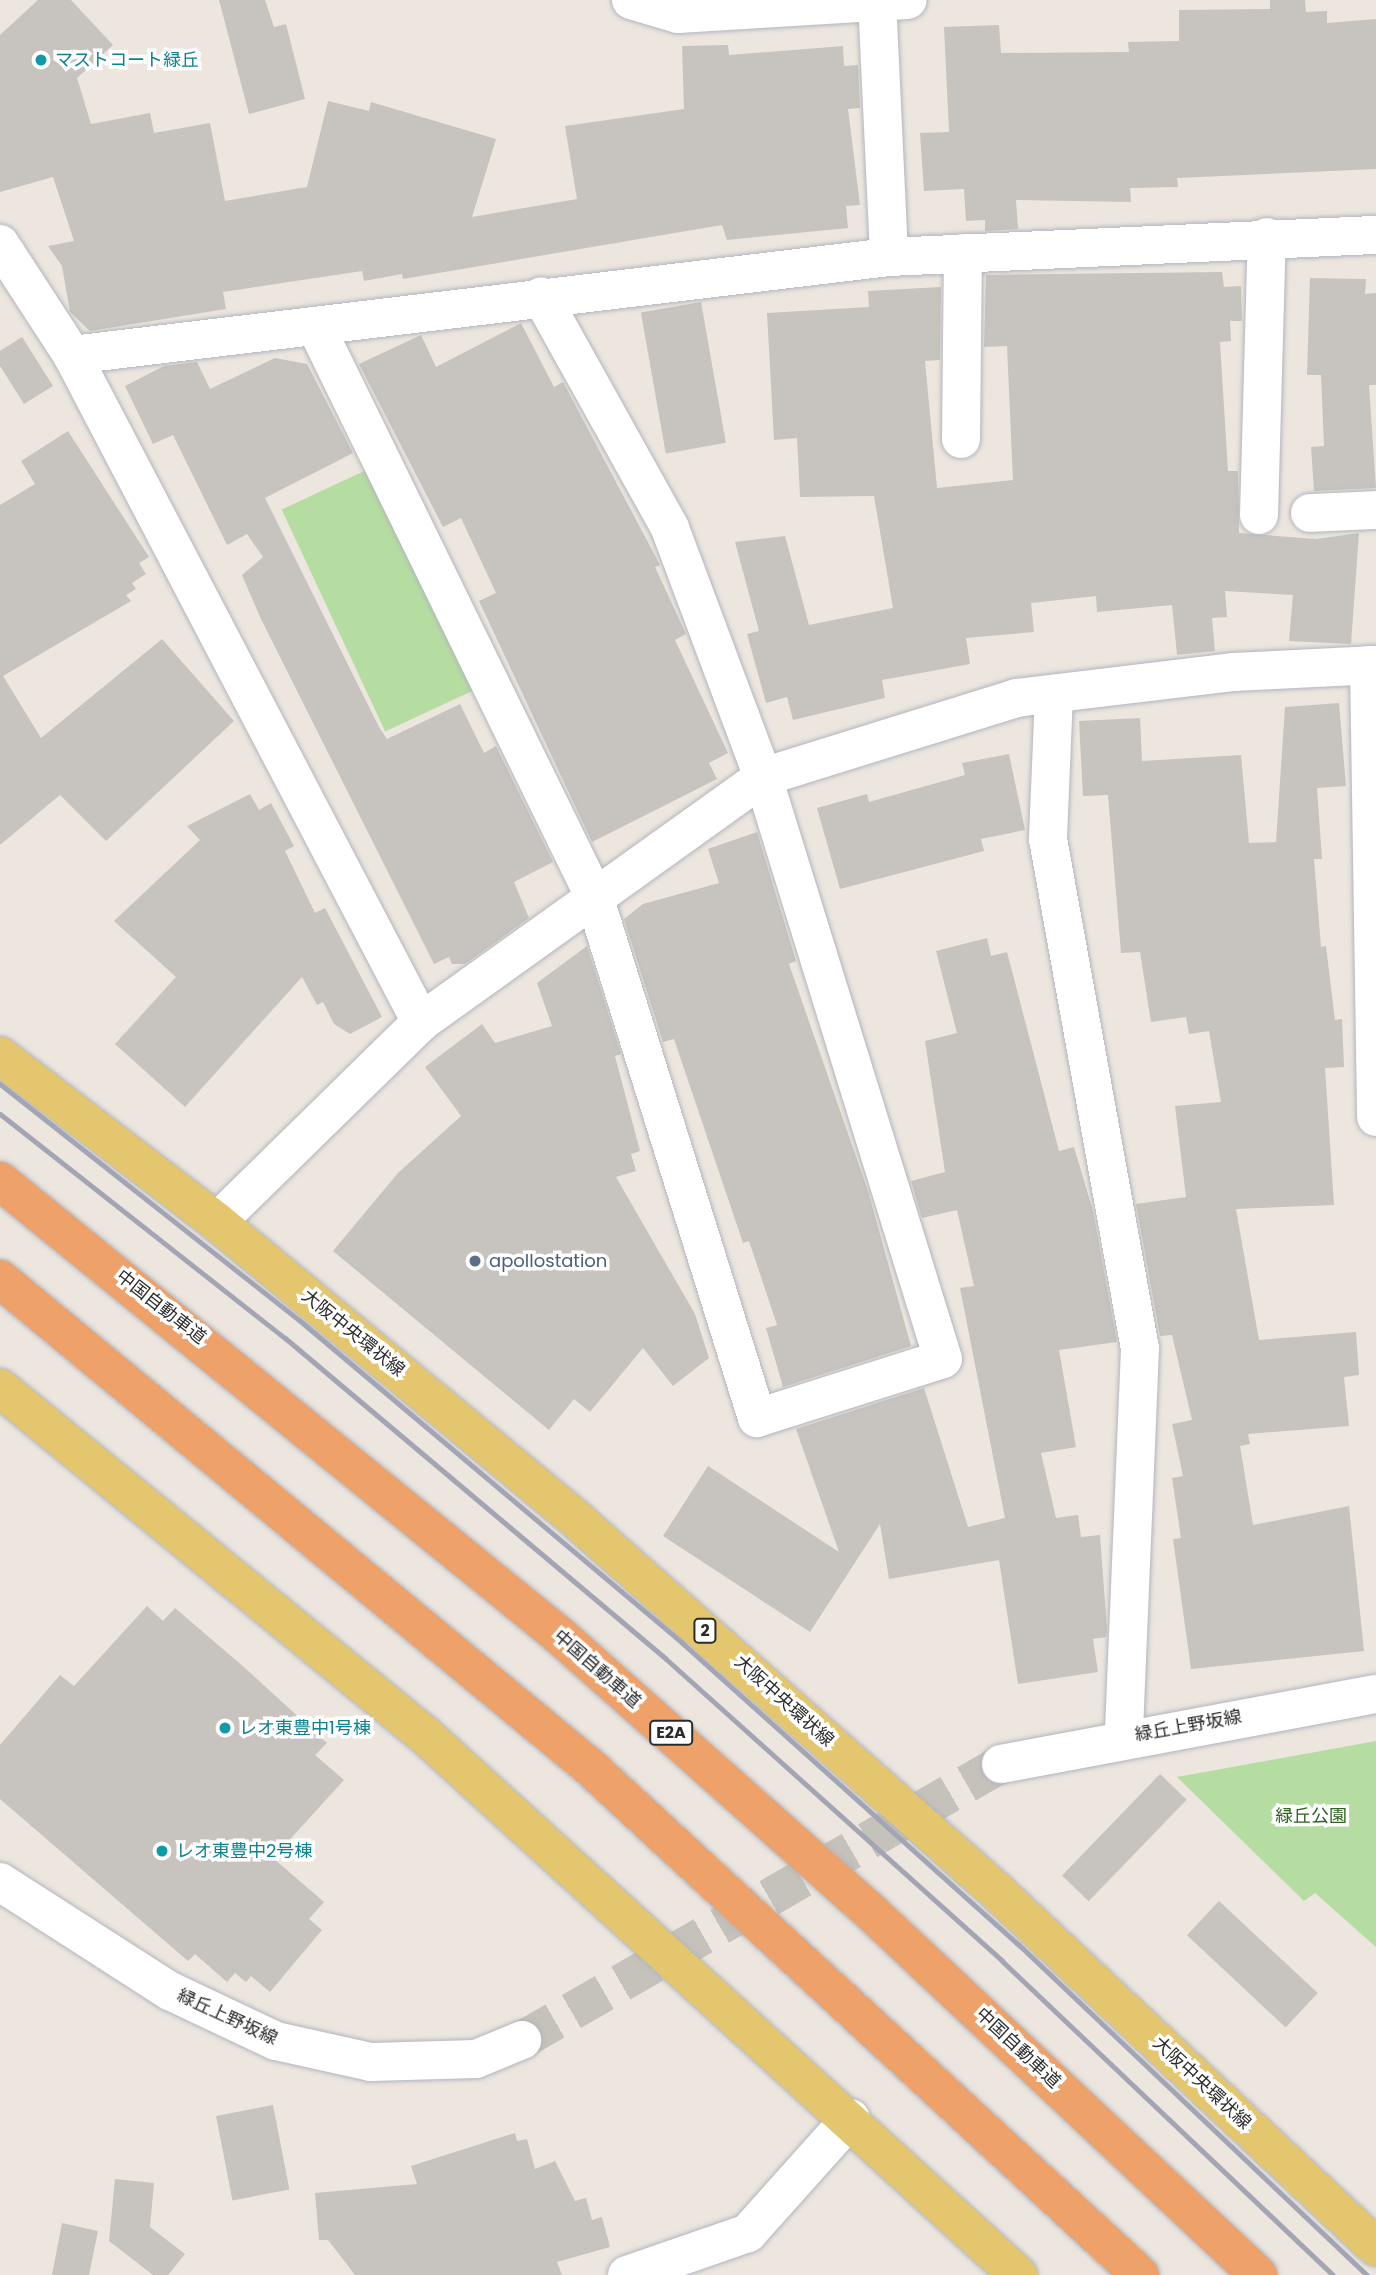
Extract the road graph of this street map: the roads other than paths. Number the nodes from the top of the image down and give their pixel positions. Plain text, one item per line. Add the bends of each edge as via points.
1 (631, 0) edge
2 (887, 1) edge
3 (1376, 235) edge
4 (1267, 237) junction
5 (0, 244) edge
6 (963, 253) junction
7 (888, 257) junction
8 (541, 296) junction
9 (317, 329) junction
10 (72, 355) junction
11 (961, 439) dead end
12 (1376, 510) edge
13 (1310, 513) dead end
14 (1259, 515) dead end
15 (1373, 665) edge
16 (1054, 694) junction
17 (763, 777) junction
18 (594, 896) junction
19 (421, 1022) junction
20 (0, 1056) edge
21 (1376, 1117) edge
22 (0, 1181) edge
23 (217, 1222) junction
24 (0, 1279) edge
25 (0, 1388) edge
26 (1376, 1694) edge
27 (1124, 1737) junction
28 (1001, 1764) tunnel mouth
29 (0, 1882) edge
30 (522, 2040) tunnel mouth
31 (851, 2118) junction
32 (1376, 2247) edge
33 (626, 2275) edge
34 (1018, 2275) edge
35 (1140, 2275) edge
36 (1258, 2275) edge

1 - 2 street via 678,14
2 - 7 street
3 - 4 street
4 - 6 street
4 - 14 street
5 - 10 street
6 - 7 street
6 - 11 street
7 - 8 street
8 - 9 street
8 - 17 street via 670,528
9 - 10 street via 262,328
9 - 18 street
10 - 19 street
12 - 13 street
15 - 16 street
15 - 21 street
16 - 17 street via 1016,698
16 - 27 street via 1048,839 1140,1349
17 - 18 street
17 - 18 street via 943,1360 757,1418
18 - 19 street
19 - 23 street
20 - 23 main road, 大阪中央環状線 / 2
22 - 36 highway, 中国自動車道 / E2A via 559,1635 902,1941
23 - 32 main road, 大阪中央環状線 / 2 via 792,1707
24 - 35 highway via 591,1768
25 - 31 main road via 426,1736
26 - 27 street, 緑丘上野坂線
27 - 28 street, 緑丘上野坂線
29 - 30 street, 緑丘上野坂線 via 170,1991 276,2042 371,2062 476,2059
31 - 33 street via 748,2233
31 - 34 main road

